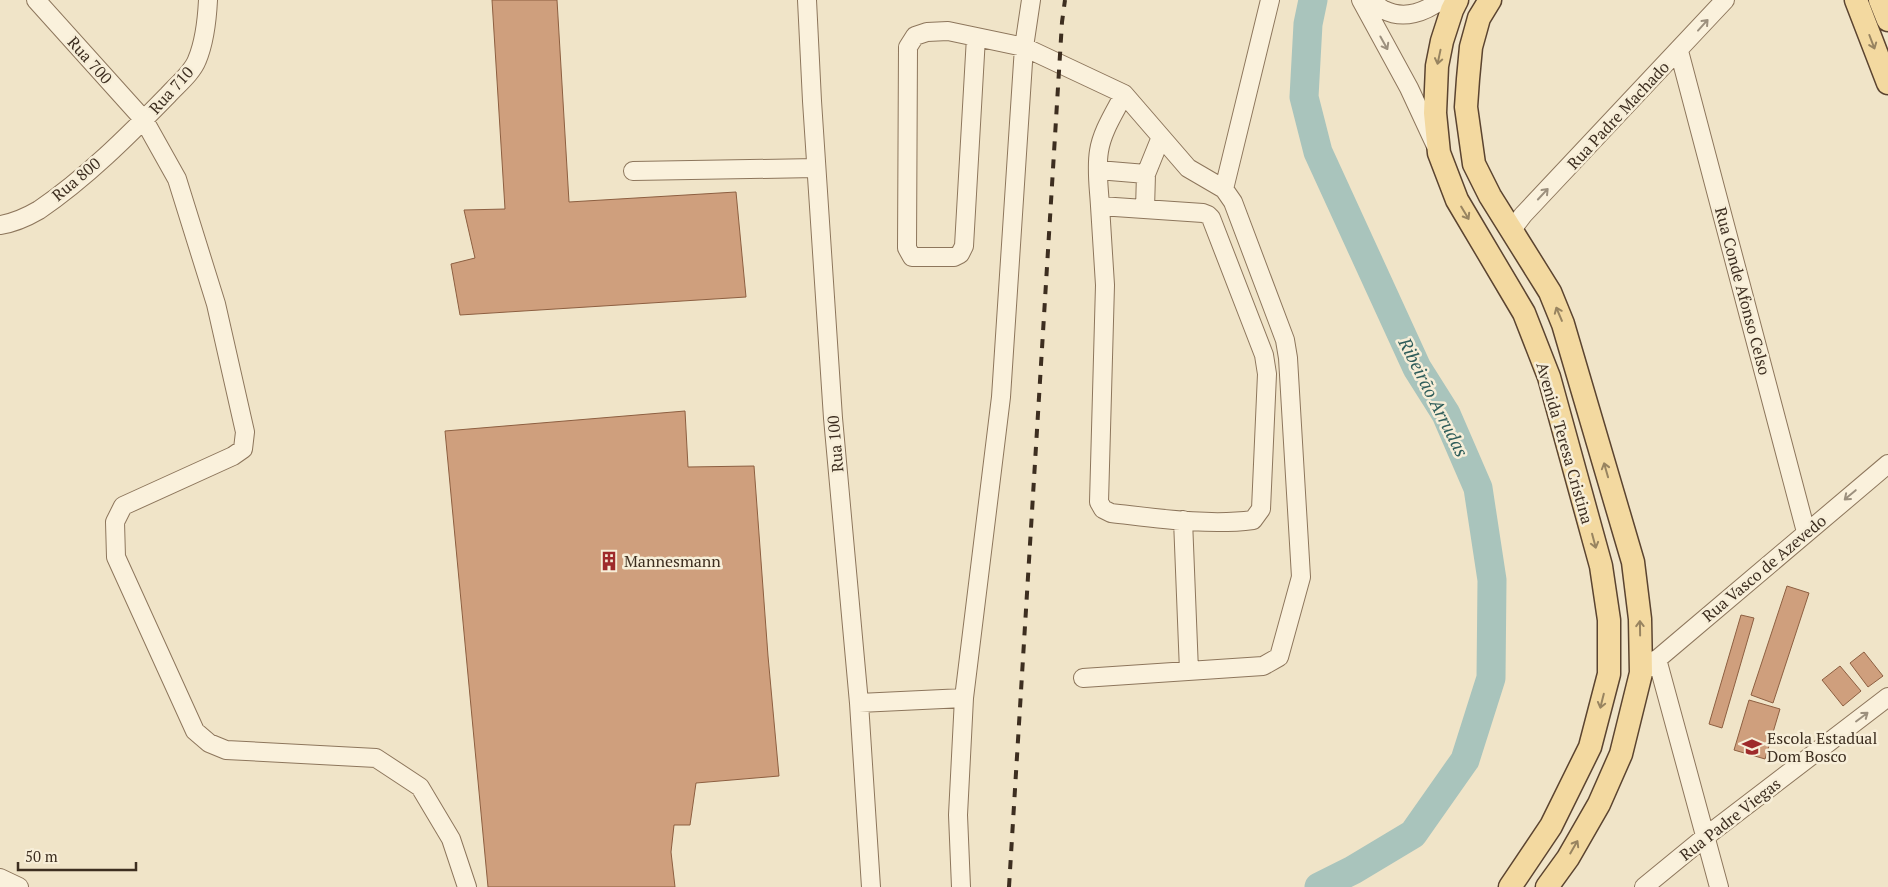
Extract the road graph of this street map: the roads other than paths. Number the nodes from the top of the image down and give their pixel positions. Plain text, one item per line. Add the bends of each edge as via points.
1 (36, 0) edge
2 (208, 0) edge
3 (807, 0) edge
4 (1030, 0) edge
5 (1270, 0) edge
6 (1361, 0) edge
7 (1371, 0) edge
8 (1442, 0) edge
9 (1458, 0) edge
10 (1490, 0) edge
11 (1725, 0) edge
12 (1856, 0) edge
13 (1880, 0) edge
14 (1888, 20) edge
15 (976, 37) junction
16 (1024, 48) junction
17 (1679, 51) junction
18 (1888, 83) edge
19 (1124, 94) junction
20 (144, 120) junction
21 (1161, 137) junction
22 (1439, 153) junction
23 (816, 168) junction
24 (1098, 170) junction
25 (633, 171) dead end
26 (1146, 174) junction
27 (1224, 189) junction
28 (1100, 206) junction
29 (1145, 209) junction
30 (0, 225) edge
31 (1511, 231) junction
32 (1888, 464) edge
33 (1183, 520) junction
34 (1806, 532) junction
35 (1649, 666) junction
36 (1188, 671) junction
37 (1083, 678) dead end
38 (1888, 697) edge
39 (964, 698) junction
40 (859, 703) junction
41 (1705, 837) junction
42 (0, 878) edge
43 (20, 887) edge
44 (468, 887) edge
45 (872, 887) edge
46 (961, 887) edge
47 (1510, 887) edge
48 (1547, 887) edge
49 (1644, 887) edge
50 (1719, 887) edge

1 - 20 street, Rua 700
2 - 20 street, Rua 710 via 205,33 197,62
3 - 23 street, Rua 100
4 - 16 street
5 - 27 street
6 -> 22 street via 1409,88
7 - 8 street via 1384,10 1405,15 1429,9
9 -> 22 main road, Avenida Teresa Cristina via 1442,41 1437,66 1435,113
10 - 31 main road, Avenida Teresa Cristina via 1479,18 1471,47 1466,107 1474,164
17 -> 11 street, Rua Padre Machado
12 -> 18 main road
13 - 14 main road
15 - 15 street via 964,246 954,257 912,257 907,248 908,48 915,36 927,32 948,31
15 - 16 street
16 - 19 street
16 - 39 street via 1001,397
31 -> 17 street, Rua Padre Machado
17 - 34 street, Rua Conde Afonso Celso
19 - 21 street
19 - 24 street via 1103,137
20 - 30 street, Rua 800 via 75,183 37,210 13,223
20 - 44 street, Rua 700 via 177,179 216,304 245,432 243,449 233,456 123,506 115,522 116,556 195,731 209,743 226,750 376,758 420,787 451,839
21 - 26 street
21 - 27 street via 1188,168
22 -> 47 main road, Avenida Teresa Cristina via 1457,200 1524,313 1549,377 1601,566 1609,620 1609,674 1590,747 1550,826
23 - 25 street
23 - 40 street, Rua 100 via 833,418
24 - 26 street
24 - 28 street
26 - 29 street
27 - 36 street via 1233,202 1285,340 1301,577 1279,657 1263,666
28 - 29 street
28 - 33 street via 1105,286 1100,502 1110,513
29 - 33 street via 1203,213 1211,218 1264,355 1267,374 1261,509 1253,520 1241,522
35 -> 31 main road, Avenida Teresa Cristina via 1633,562 1563,324 1550,292
32 -> 34 street, Rua Vasco de Azevedo
33 - 36 street
34 - 35 street, Rua Vasco de Azevedo
35 - 41 street
48 -> 35 main road, Avenida Teresa Cristina via 1568,858 1602,796 1620,754
36 - 37 street
41 -> 38 street, Rua Padre Viegas
39 - 40 street
39 - 46 street via 958,815
40 - 45 street, Rua 100
41 - 49 street, Rua Padre Viegas
41 - 50 street
42 - 43 street

